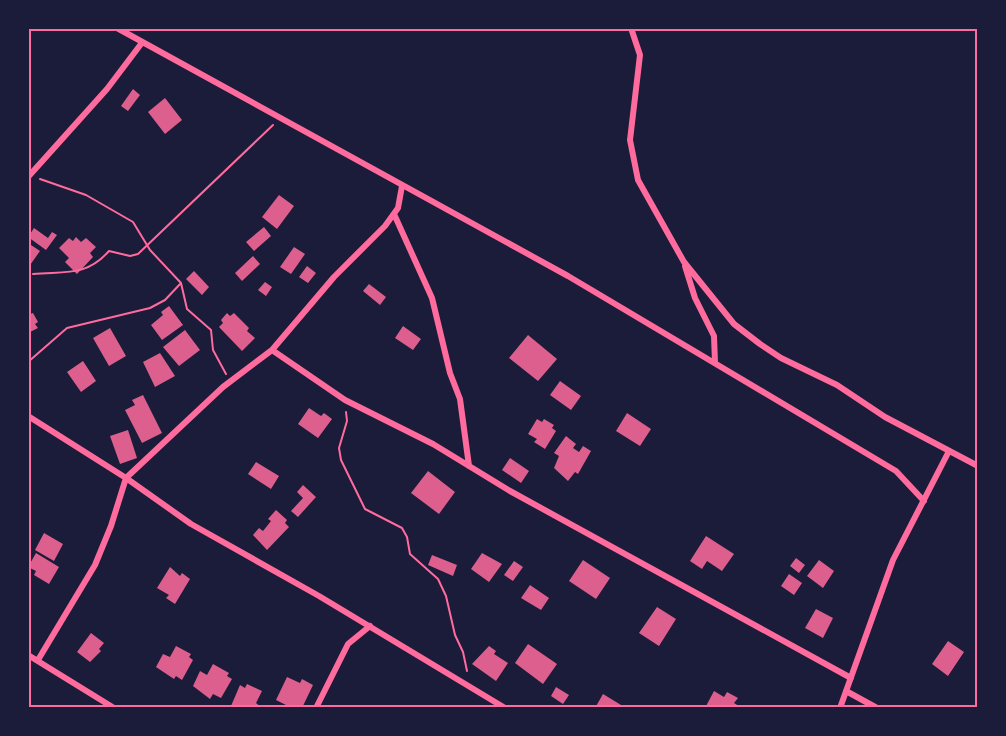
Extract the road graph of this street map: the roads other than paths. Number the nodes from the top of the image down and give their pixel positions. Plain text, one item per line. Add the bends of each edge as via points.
1 (117, 28) edge
2 (631, 28) edge
3 (141, 44) junction
4 (29, 176) edge
5 (402, 186) junction
6 (394, 214) junction
7 (684, 262) junction
8 (272, 350) junction
9 (715, 363) junction
10 (28, 416) edge
11 (949, 451) junction
12 (469, 466) junction
13 (978, 466) edge
14 (126, 478) junction
15 (924, 501) junction
16 (370, 626) junction
17 (28, 655) edge
18 (38, 660) junction
19 (851, 678) junction
20 (846, 691) junction
21 (114, 708) edge
22 (316, 708) edge
23 (505, 708) edge
24 (840, 708) edge
25 (877, 708) edge

1 - 3 street
2 - 7 street via 640,56 630,140 638,180
3 - 4 street via 107,89
3 - 5 street
5 - 6 street
5 - 9 street via 568,276
6 - 8 street
6 - 12 street via 432,298 460,399
7 - 9 street via 694,298 714,336
7 - 11 street via 734,324 760,344
8 - 12 street via 345,400
8 - 14 street via 231,381
9 - 15 street via 896,471
10 - 14 street
11 - 13 street
11 - 15 street
12 - 19 street
14 - 16 street via 191,524
14 - 18 street via 95,565
15 - 19 street via 893,560
16 - 22 street via 348,644
16 - 23 street
17 - 18 street
18 - 21 street
19 - 20 street
20 - 24 street
20 - 25 street

